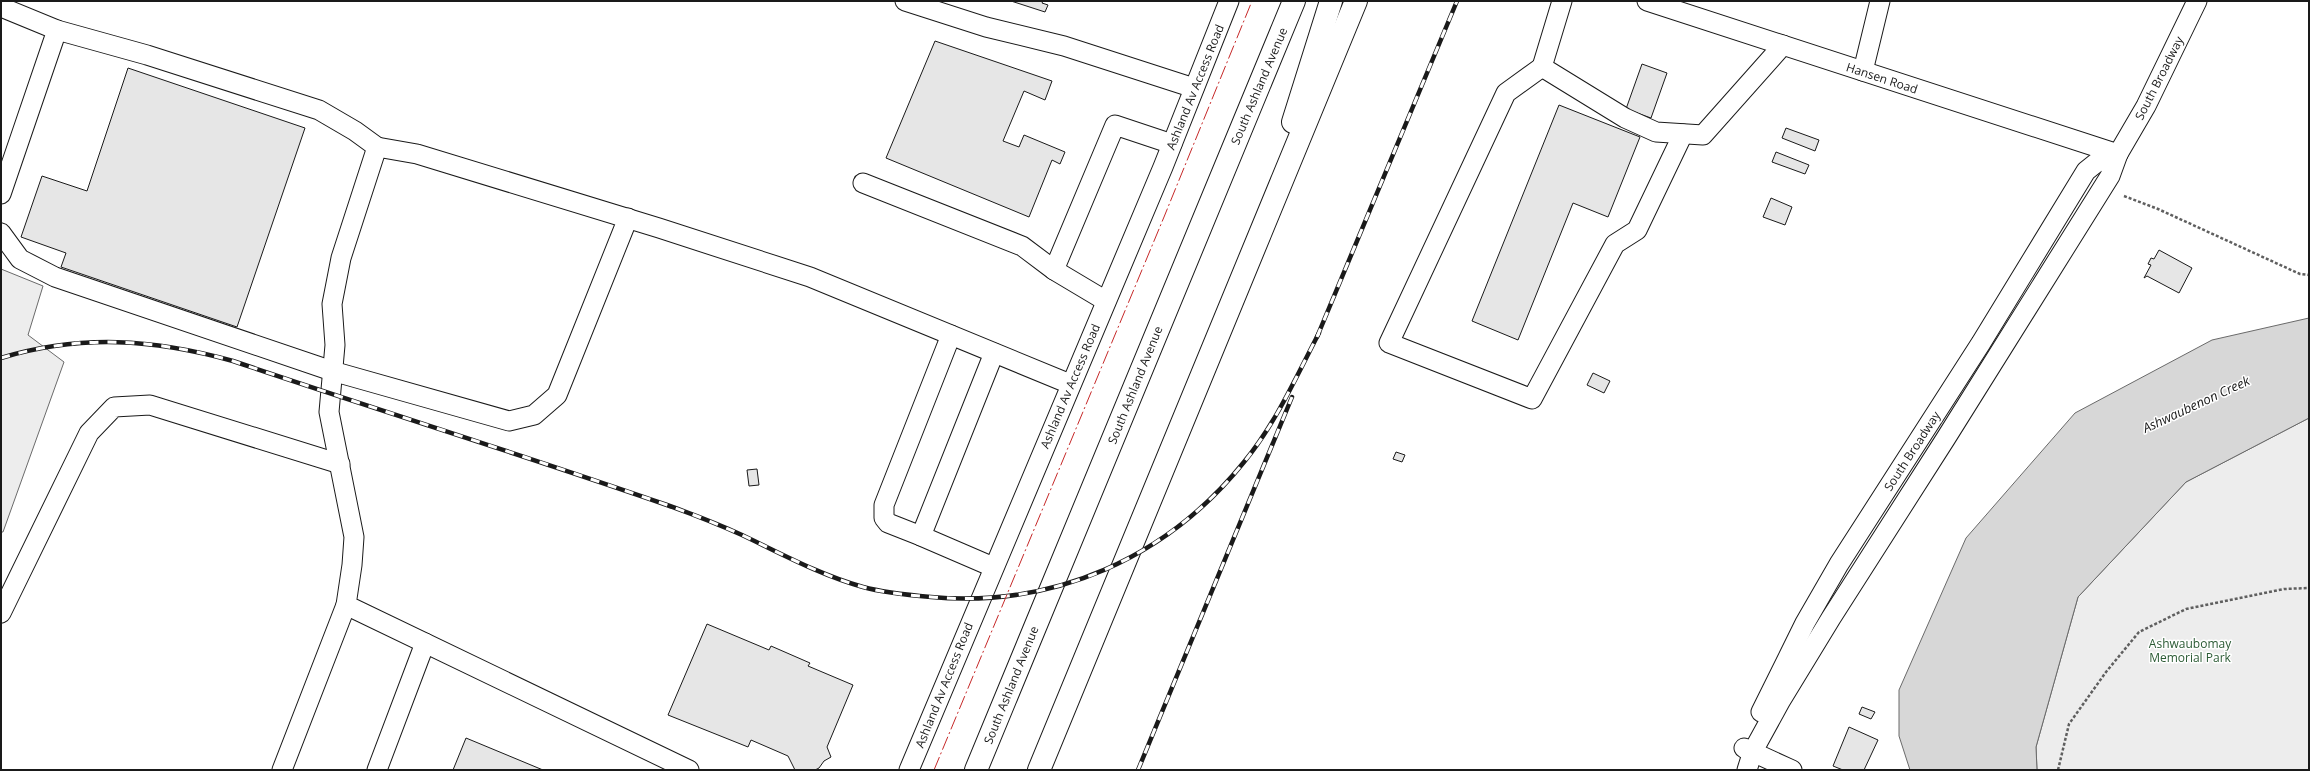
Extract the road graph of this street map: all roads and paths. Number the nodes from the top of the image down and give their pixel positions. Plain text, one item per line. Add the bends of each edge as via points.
1 (905, 1) edge
2 (1229, 1) edge
3 (1294, 1) edge
4 (1331, 1) edge
5 (1356, 1) edge
6 (1562, 1) edge
7 (1647, 1) edge
8 (1880, 1) edge
9 (2197, 1) edge
10 (1, 7) edge
11 (57, 30) junction
12 (1783, 45) junction
13 (1542, 67) junction
14 (1863, 71) junction
15 (1194, 88) junction
16 (1683, 134) junction
17 (1172, 144) junction
18 (377, 147) junction
19 (2118, 154) junction
20 (1290, 161) junction
21 (863, 183) dead end
22 (1, 194) edge
23 (2124, 196) dead end
24 (628, 218) junction
25 (1, 233) edge
26 (1054, 270) junction
27 (2309, 275) edge
28 (1106, 301) junction
29 (952, 335) junction
30 (994, 353) junction
31 (332, 371) junction
32 (1070, 384) junction
33 (340, 464) junction
34 (921, 536) junction
35 (993, 567) junction
36 (2309, 588) edge
37 (346, 605) junction
38 (1, 613) edge
39 (425, 644) junction
40 (1749, 750) junction
41 (282, 770) edge
42 (377, 770) edge
43 (689, 770) edge
44 (700, 770) edge
45 (704, 770) edge
46 (909, 770) edge
47 (976, 770) edge
48 (1038, 770) edge
49 (1733, 770) edge
50 (1747, 770) edge
51 (1792, 770) edge
52 (2058, 770) edge

1 - 15 street via 986,27 1064,46
2 - 15 street, Ashland Av Access Road
3 - 47 main road, South Ashland Avenue
4 - 20 main road via 1294,119
5 - 20 main road
6 - 13 street
7 - 12 street, Hansen Road
8 - 14 street
9 - 19 street, South Broadway via 2146,106
10 - 11 street
11 - 18 street via 147,55 319,110
11 - 22 street
12 - 14 street, Hansen Road
12 - 16 street via 1703,136
13 - 16 street via 1625,118 1656,132
13 - 16 street via 1506,92 1389,343 1532,399 1614,244 1637,230
14 - 19 street, Hansen Road
15 - 17 street, Ashland Av Access Road
17 - 26 street via 1115,125
17 - 28 street, Ashland Av Access Road
18 - 24 street via 418,154
18 - 31 street via 341,258 332,304 335,345
19 - 40 street, South Broadway via 2096,163 2086,171 1981,344 1839,564 1795,641
20 - 48 main road
21 - 26 street via 1022,246
23 - 27 path via 2300,274
24 - 29 street via 810,277
24 - 31 street via 557,395 534,415 509,421
25 - 31 street via 20,259 55,277
26 - 28 street
28 - 32 street, Ashland Av Access Road
29 - 30 street
29 - 34 street via 884,505 884,518 888,523
30 - 32 street
30 - 34 street
31 - 33 street via 330,412
32 - 35 street, Ashland Av Access Road
33 - 37 street via 354,537
33 - 38 street via 150,405 114,407 89,433
34 - 35 street
35 - 46 street, Ashland Av Access Road
36 - 52 path via 2284,589 2186,609 2139,632 2106,672 2069,724
37 - 39 street
37 - 41 street
39 - 42 street
39 - 43 street
40 - 49 street, South Broadway
40 - 50 street, South Broadway
40 - 51 street
44 - 45 street

